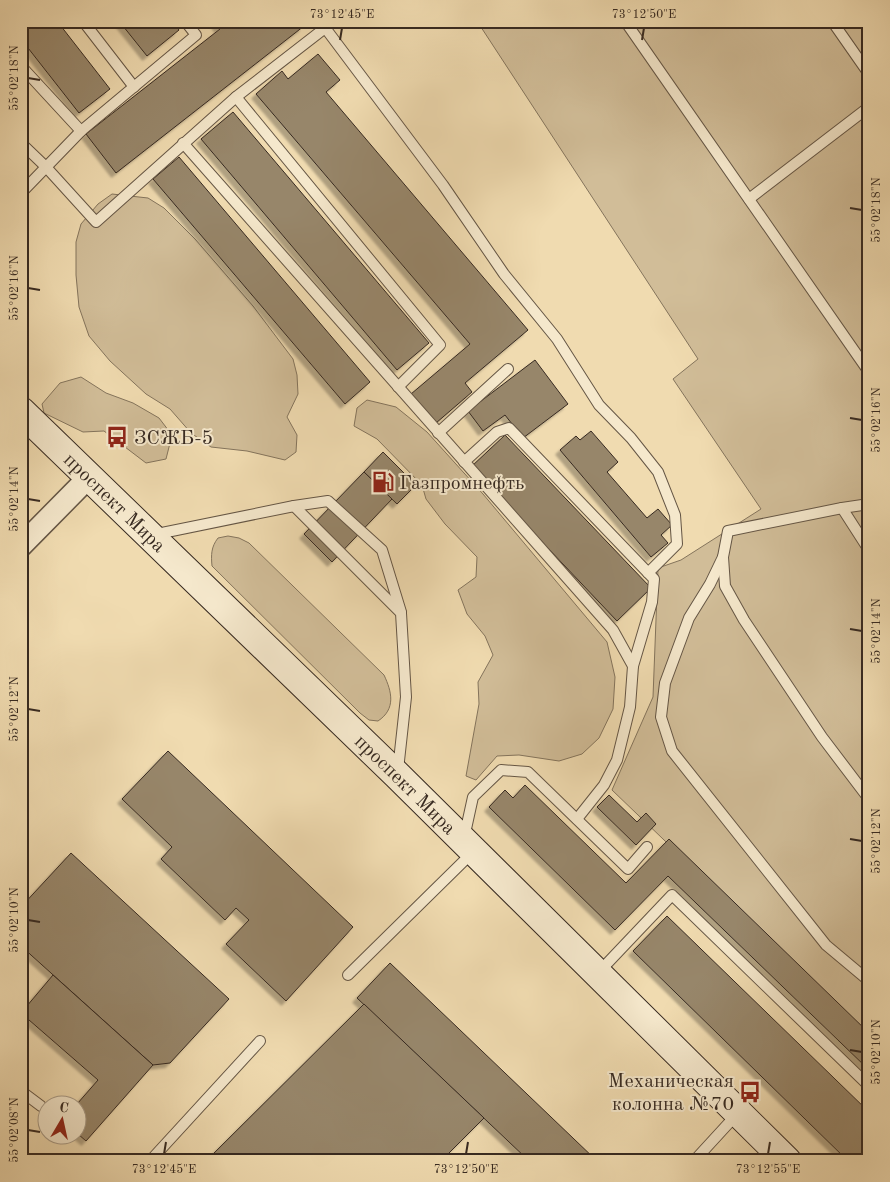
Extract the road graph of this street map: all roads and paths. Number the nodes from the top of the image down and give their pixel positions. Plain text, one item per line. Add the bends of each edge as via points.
1 (83, 21) edge
2 (185, 21) edge
3 (625, 21) edge
4 (832, 21) edge
5 (322, 25) edge
6 (21, 66) edge
7 (869, 74) edge
8 (134, 87) junction
9 (236, 97) junction
10 (869, 108) edge
11 (81, 131) junction
12 (21, 143) edge
13 (183, 143) junction
14 (46, 167) junction
15 (21, 193) edge
16 (749, 198) junction
17 (508, 369) dead end
18 (869, 372) edge
19 (398, 387) junction
20 (21, 411) edge
21 (438, 433) junction
22 (464, 462) junction
23 (89, 477) junction
24 (869, 504) edge
25 (294, 506) junction
26 (842, 508) junction
27 (150, 536) junction
28 (21, 546) edge
29 (869, 550) edge
30 (723, 557) junction
31 (648, 573) junction
32 (401, 613) junction
33 (633, 666) junction
34 (397, 776) junction
35 (869, 799) edge
36 (577, 819) junction
37 (468, 846) junction
38 (647, 847) dead end
39 (348, 974) dead end
40 (598, 974) junction
41 (869, 981) edge
42 (260, 1041) dead end
43 (869, 1086) edge
44 (21, 1091) edge
45 (38, 1104) edge
46 (738, 1112) junction
47 (150, 1161) edge
48 (694, 1161) edge
49 (787, 1161) edge

1 - 8 lane
2 - 8 lane via 196,35
3 - 16 lane
4 - 7 lane
5 - 9 lane
5 - 31 lane via 443,184 504,274 557,339 598,405 631,438 658,472 675,515 677,544
6 - 11 lane
8 - 11 lane
9 - 13 lane
9 - 19 lane via 440,345
10 - 16 lane
11 - 14 lane
12 - 14 lane
13 - 14 lane via 96,222
13 - 19 lane
14 - 15 lane
16 - 18 lane
17 - 21 lane
19 - 21 lane
20 - 23 street, проспект Мира
21 - 22 lane
22 - 31 lane via 498,432 509,428
22 - 33 lane via 613,630
23 - 27 street, проспект Мира
23 - 28 street
24 - 26 lane
25 - 27 lane
25 - 32 lane
25 - 32 lane via 328,500 382,550
26 - 29 lane
26 - 30 lane via 728,531
27 - 34 street, проспект Мира
30 - 35 lane via 725,586 744,620 822,738
30 - 41 lane via 689,618 665,684 662,717 672,751 826,945
31 - 33 lane via 654,579 652,602
32 - 34 lane via 406,697
33 - 36 lane via 630,708 617,760 604,786
34 - 37 street, проспект Мира
36 - 37 lane via 528,772 501,770 474,798
36 - 38 lane via 628,869
37 - 39 lane
37 - 40 street, проспект Мира
40 - 43 lane via 672,895
40 - 46 street, проспект Мира
42 - 47 lane
44 - 45 lane
46 - 48 lane
46 - 49 street, проспект Мира

